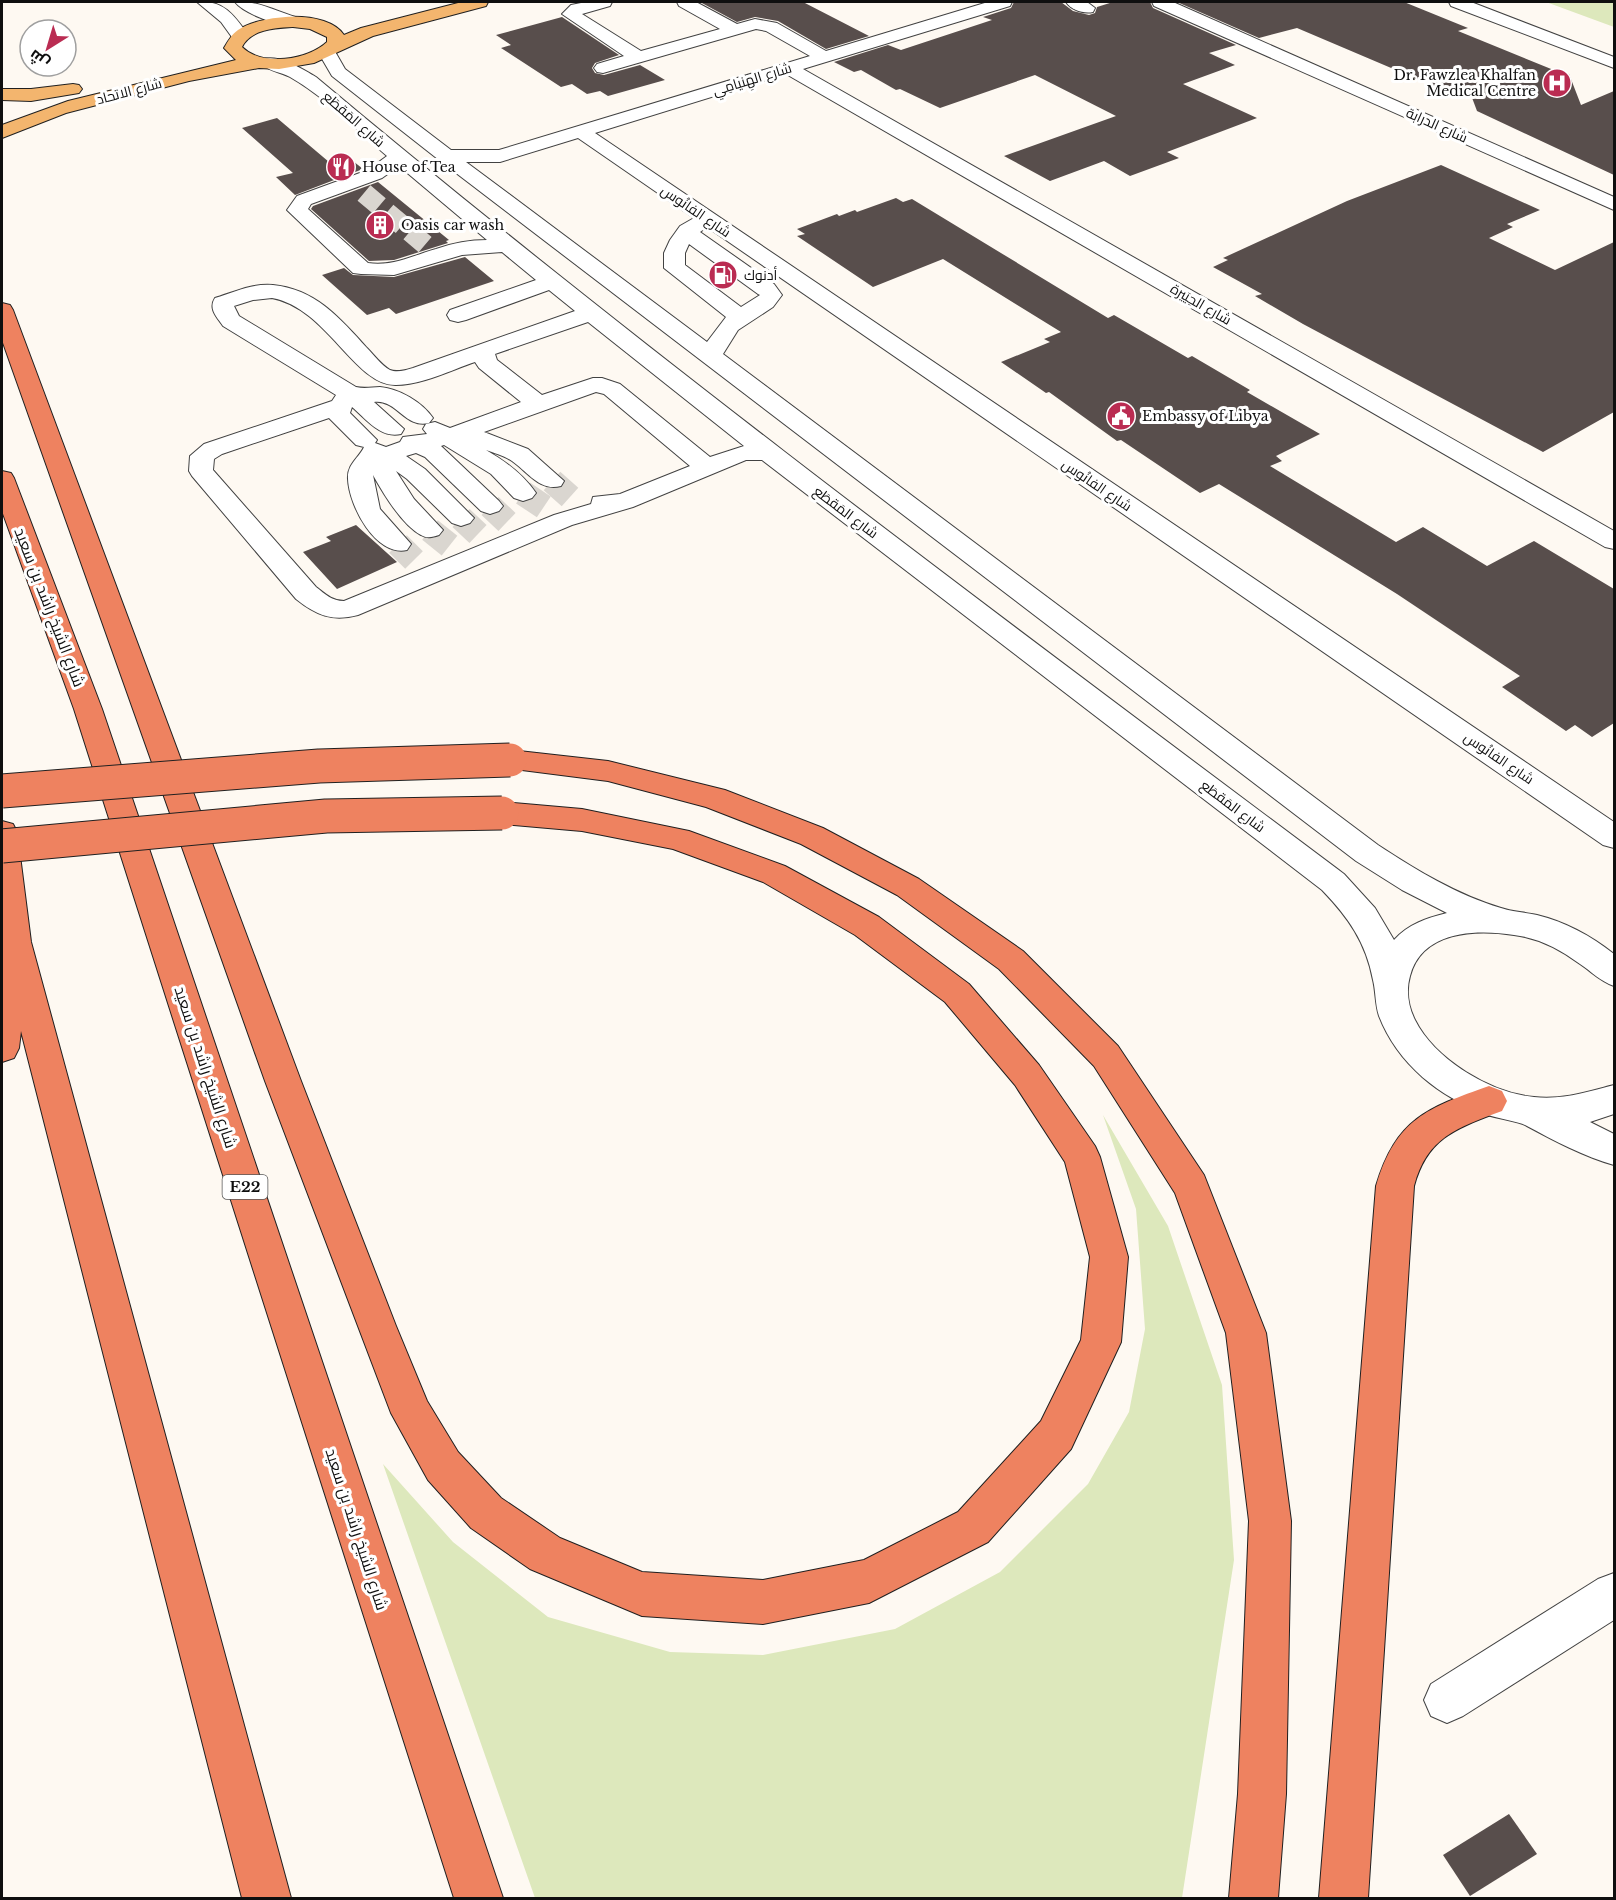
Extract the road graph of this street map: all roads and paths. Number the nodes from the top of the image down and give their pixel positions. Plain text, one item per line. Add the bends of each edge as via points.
1 (205, 2) edge
2 (243, 2) edge
3 (480, 2) edge
4 (604, 2) edge
5 (1000, 2) edge
6 (1160, 2) edge
7 (1457, 2) edge
8 (1493, 2) edge
9 (693, 3) edge
10 (955, 16) junction
11 (345, 19) dead end
12 (301, 23) junction
13 (976, 27) dead end
14 (733, 29) junction
15 (238, 39) junction
16 (330, 49) junction
17 (1614, 49) edge
18 (825, 57) junction
19 (639, 58) junction
20 (265, 63) junction
21 (1614, 63) edge
22 (603, 68) dead end
23 (788, 68) junction
24 (2, 95) edge
25 (580, 131) junction
26 (2, 132) edge
27 (446, 156) junction
28 (500, 156) junction
29 (398, 157) junction
30 (475, 178) junction
31 (1614, 204) edge
32 (697, 224) junction
33 (507, 246) junction
34 (552, 282) junction
35 (2, 310) edge
36 (591, 313) junction
37 (745, 314) junction
38 (458, 315) dead end
39 (483, 352) junction
40 (711, 356) junction
41 (344, 399) junction
42 (538, 404) junction
43 (407, 439) junction
44 (766, 452) junction
45 (707, 467) junction
46 (2, 478) edge
47 (523, 493) tunnel mouth
48 (559, 500) junction
49 (624, 502) junction
50 (503, 518) junction
51 (474, 531) junction
52 (1614, 541) edge
53 (445, 542) junction
54 (2, 790) edge
55 (2, 832) edge
56 (1614, 837) edge
57 (2, 846) edge
58 (1495, 919) junction
59 (15, 942) junction
60 (1614, 973) edge
61 (1391, 984) junction
62 (2, 1048) edge
63 (1614, 1099) edge
64 (1507, 1106) junction
65 (1614, 1150) edge
66 (1614, 1595) edge
67 (1447, 1700) dead end
68 (267, 1899) edge
69 (478, 1899) edge
70 (1254, 1899) edge
71 (1343, 1899) edge

1 - 15 street via 232,24
2 - 12 street via 266,14
3 - 16 main road via 367,32
4 - 19 street via 571,14
5 - 10 street, شارع الهِنيامِي
6 - 31 street, شارع الدرابة
7 - 21 street
8 - 17 street
9 - 14 street
10 - 13 street
10 - 18 street, شارع الهِنيامِي
11 - 12 main road
12 - 15 main road, شارع الاتحاد via 263,26
12 - 16 main road via 321,25 336,34 337,40
14 - 18 street via 767,25
14 - 19 street
15 - 20 main road via 234,48 237,54
15 - 24 main road, شارع الاتحاد via 193,59 77,88
16 - 20 main road, شارع الاتحاد via 302,61
16 - 27 street, شارع المَقطَع via 338,72
18 - 23 street, شارع الهِنيامِي
19 - 22 street
20 - 26 main road, شارع الاتحاد via 196,73 108,96 41,115
20 - 29 street, شارع المَقطَع via 310,81
23 - 25 street, شارع الهِنيامِي
23 - 52 street, شارع الحِيَيرة
25 - 28 street, شارع الهِنيامِي
25 - 32 street, شارع الفانُوس
27 - 28 street, شارع الهِنيامِي
27 - 30 street, شارع المَقطَع
28 - 30 street, شارع الهِنيامِي
29 - 33 street, شارع المَقطَع
29 - 33 street via 359,188 309,197 297,210 361,268 377,271 393,269 432,251
30 - 40 street, شارع المَقطَع
32 - 37 street via 683,234 675,254
32 - 37 street via 698,241 770,291 770,298
32 - 56 street, شارع الفانُوس
33 - 34 street, شارع المَقطَع
34 - 36 street, شارع المَقطَع
34 - 38 street
35 - 57 highway, bridge via 279,1070 411,1413 443,1466 486,1513 544,1554 642,1594 763,1602 869,1581 973,1527 1056,1435 1101,1342 1110,1257 1082,1157 1027,1075 957,993 867,926 774,874 678,839 582,820 502,813 326,816
36 - 39 street
36 - 44 street, شارع المَقطَع
37 - 40 street via 723,334
39 - 41 street via 393,380 384,377 313,304 280,291 247,293 223,303 231,321
39 - 42 street via 487,363
40 - 58 street, شارع المَقطَع via 1367,853 1439,897
41 - 43 street via 338,414
41 - 43 street via 379,394 394,397
41 - 49 street via 213,449 202,456 201,464 201,471 291,578 320,604 333,610 348,609 563,520
42 - 43 street
42 - 45 street via 583,387 602,385 612,389
43 - 47 street via 500,469
43 - 48 street via 481,438 519,454
43 - 50 street via 434,452
43 - 51 street via 416,474
43 - 53 street via 380,466 410,512
43 - 53 street via 362,466 360,478 367,509 417,564 425,564
44 - 45 street via 742,453
44 - 61 street, شارع المَقطَع via 1334,882 1357,904 1374,929 1386,956
45 - 49 street
46 - 69 highway, شارع الشيخ راشد بن سعيد / E22 via 88,709
48 - 49 street
48 - 50 street
50 - 51 street
51 - 53 street
54 - 70 highway, bridge via 420,759 510,760 608,771 714,798 812,836 908,887 1011,960 1106,1056 1191,1186 1246,1333 1270,1521 1262,1794
55 - 59 highway
58 - 60 street via 1528,924 1562,936
58 - 61 street via 1444,925 1413,941 1398,960
59 - 62 highway
59 - 68 highway
61 - 64 street, شارع المَقطَع via 1394,1010 1406,1036 1426,1062 1455,1084
63 - 64 street via 1594,1108 1561,1114
64 - 65 street via 1576,1131
64 - 71 highway via 1444,1119 1420,1135 1408,1150 1395,1186
66 - 67 street

